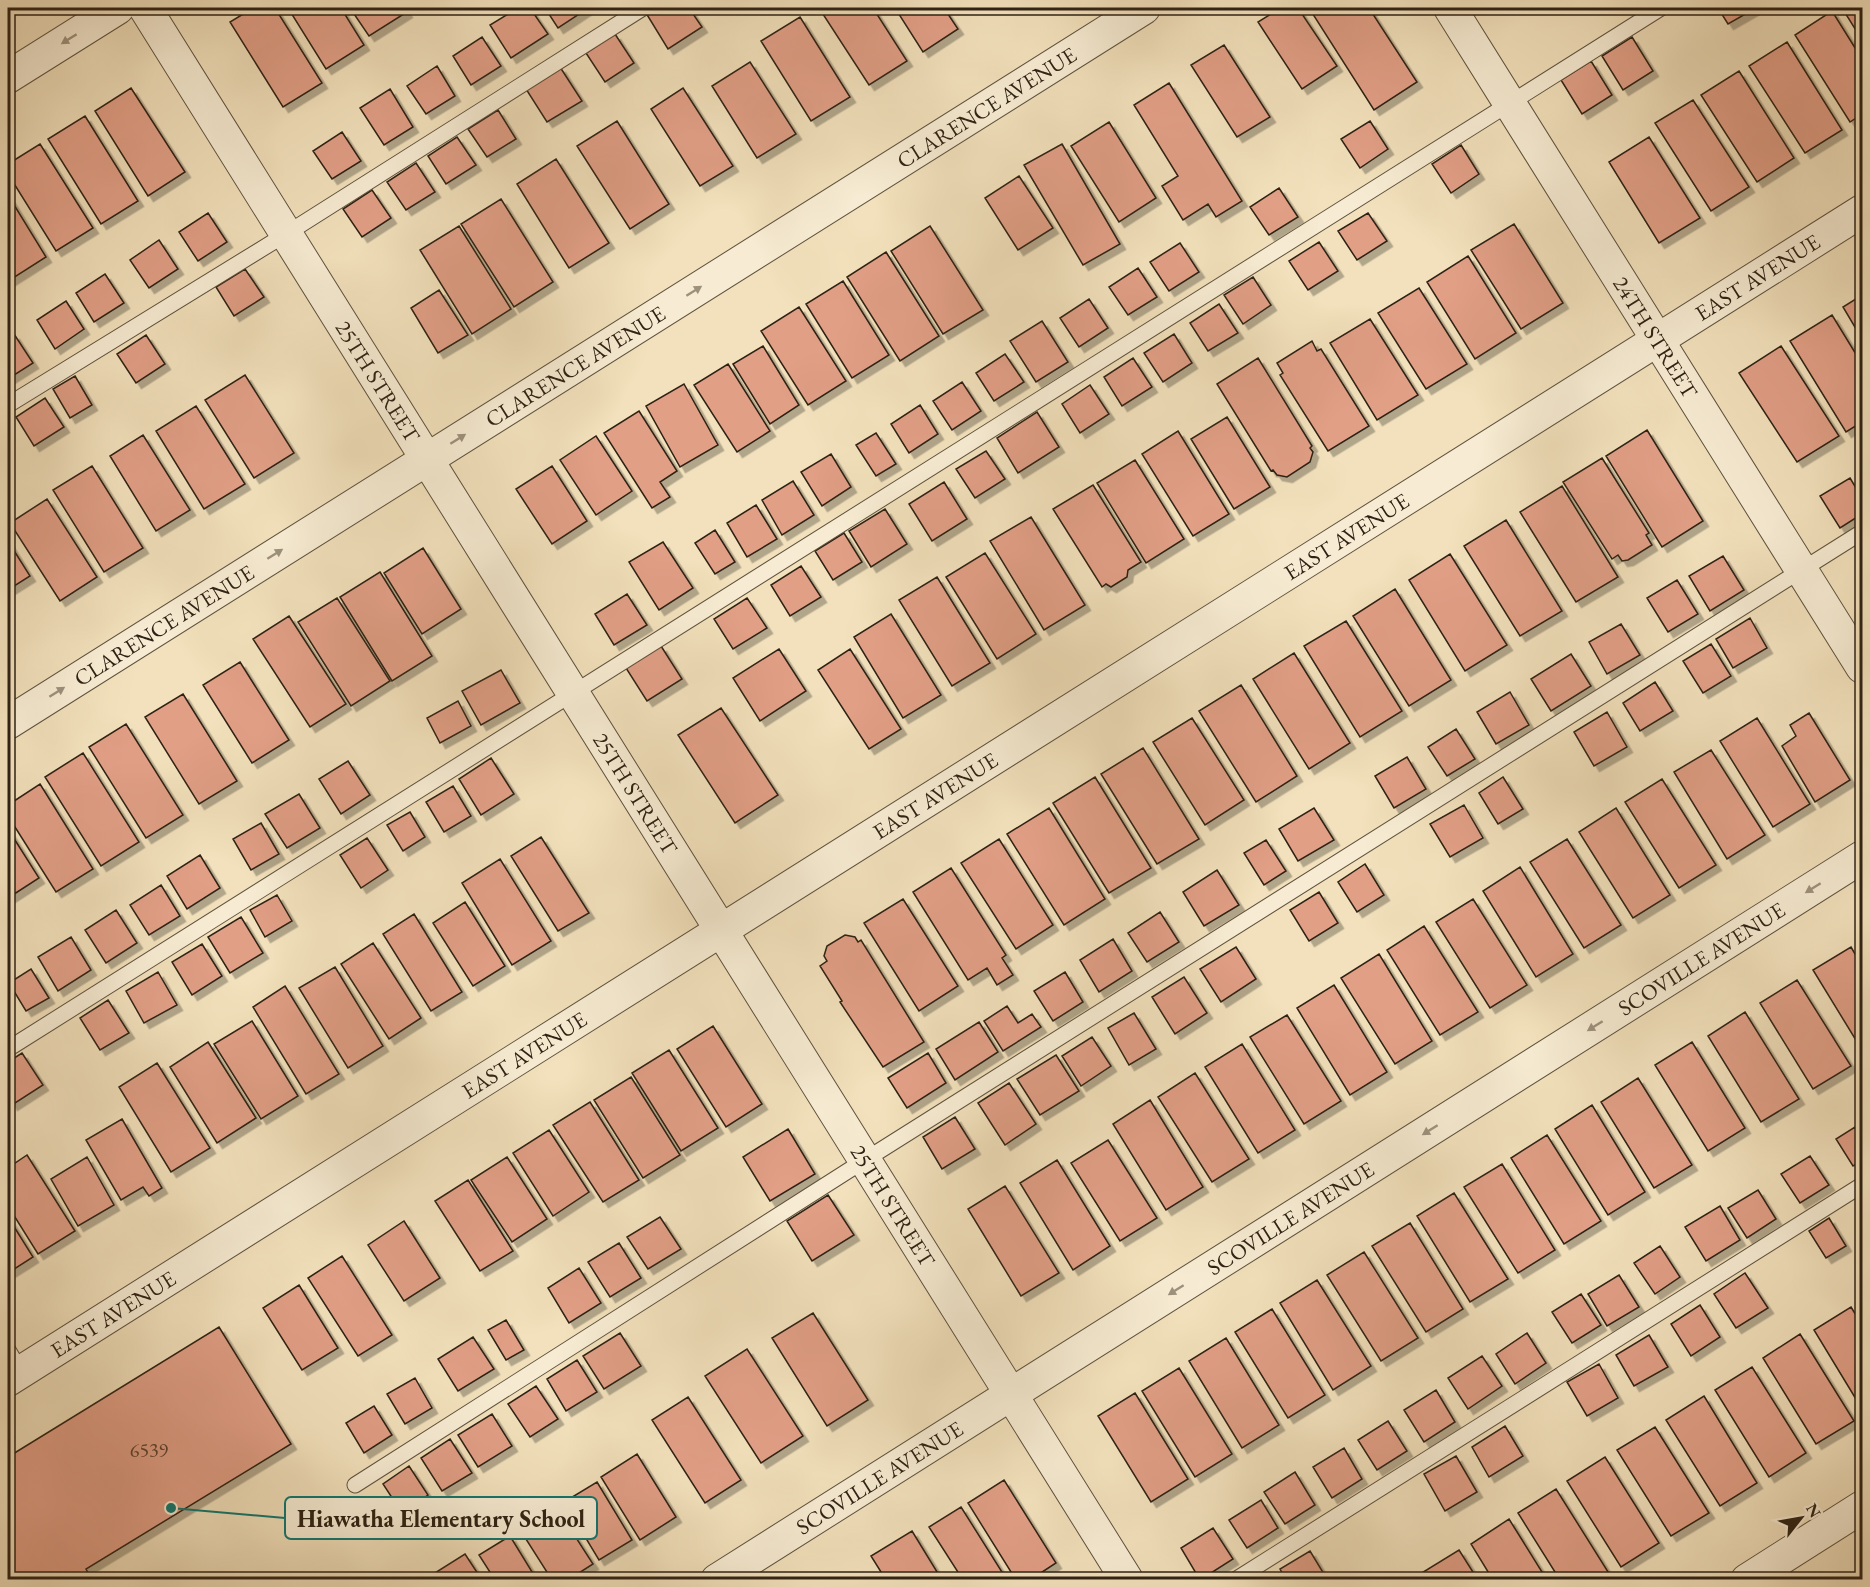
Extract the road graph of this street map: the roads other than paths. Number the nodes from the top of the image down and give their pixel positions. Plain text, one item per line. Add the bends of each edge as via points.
1 (118, 8) edge
2 (145, 8) edge
3 (643, 8) edge
4 (1144, 8) edge
5 (1450, 8) edge
6 (1661, 8) edge
7 (8, 77) edge
8 (1510, 103) junction
9 (1863, 211) edge
10 (286, 234) junction
11 (1658, 340) junction
12 (8, 405) edge
13 (427, 459) junction
14 (1863, 532) edge
15 (1802, 570) junction
16 (1863, 668) edge
17 (573, 693) junction
18 (8, 723) edge
19 (1863, 857) edge
20 (721, 930) junction
21 (8, 1049) edge
22 (865, 1160) junction
23 (1863, 1185) edge
24 (12, 1367) edge
25 (1011, 1394) junction
26 (355, 1485) dead end
27 (1863, 1507) edge
28 (717, 1580) edge
29 (1127, 1580) edge
30 (1236, 1580) edge
31 (1747, 1580) edge

1 -> 7 street
2 - 10 street, 25TH STREET
3 - 10 lane
13 -> 4 street, CLARENCE AVENUE
5 - 8 street, 24TH STREET
6 - 8 lane
8 - 11 street, 24TH STREET
8 - 17 lane
9 - 11 street, EAST AVENUE
10 - 12 lane
10 - 13 street, 25TH STREET
11 - 15 street, 24TH STREET
11 - 20 street, EAST AVENUE
13 - 17 street, 25TH STREET
18 -> 13 street, CLARENCE AVENUE
14 - 15 lane
15 - 16 street, 24TH STREET
15 - 22 lane
17 - 20 street, 25TH STREET
17 - 21 lane
19 -> 25 street, SCOVILLE AVENUE
20 - 22 street, 25TH STREET
20 - 24 street, EAST AVENUE
22 - 25 street, 25TH STREET
22 - 26 lane
23 - 30 lane
25 - 28 street, SCOVILLE AVENUE
25 - 29 street, 25TH STREET
27 - 31 street

